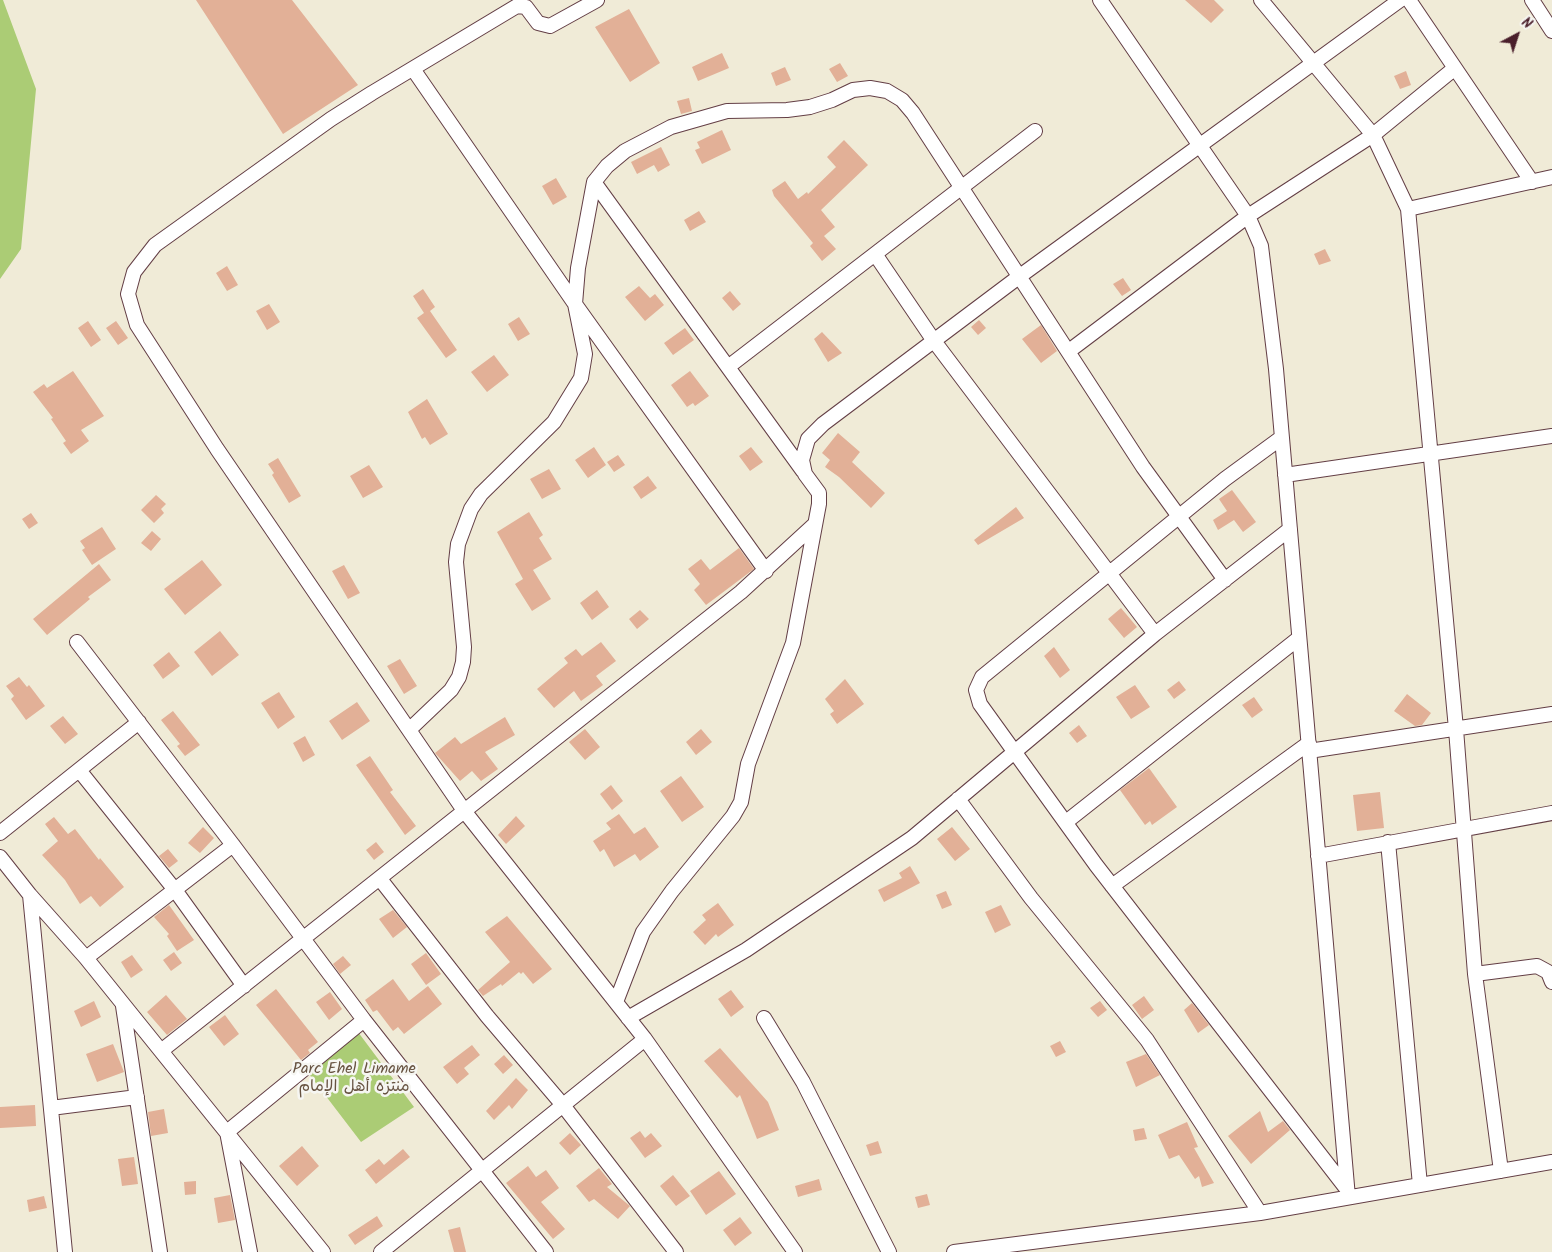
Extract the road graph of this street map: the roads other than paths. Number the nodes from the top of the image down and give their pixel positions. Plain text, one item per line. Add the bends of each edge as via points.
1 (598, 0) edge
2 (1100, 0) edge
3 (1261, 0) edge
4 (1400, 0) edge
5 (1409, 0) edge
6 (1532, 0) edge
7 (1552, 31) edge
8 (1313, 63) junction
9 (1454, 68) junction
10 (414, 69) junction
11 (1035, 131) dead end
12 (1373, 135) junction
13 (1201, 145) junction
14 (1552, 176) edge
15 (594, 182) junction
16 (1532, 182) junction
17 (961, 188) junction
18 (1408, 209) junction
19 (1248, 216) junction
20 (875, 254) junction
21 (1020, 276) junction
22 (575, 304) junction
23 (934, 341) junction
24 (1069, 351) junction
25 (728, 367) junction
26 (1552, 436) edge
27 (1281, 438) junction
28 (1430, 453) junction
29 (805, 474) junction
30 (1285, 475) junction
31 (1178, 516) junction
32 (814, 525) junction
33 (1290, 529) junction
34 (766, 572) junction
35 (1109, 572) junction
36 (1225, 580) junction
37 (1155, 634) junction
38 (1300, 638) junction
39 (77, 642) dead end
40 (1552, 714) edge
41 (139, 722) junction
42 (1456, 729) junction
43 (409, 730) junction
44 (1309, 747) junction
45 (1015, 753) junction
46 (79, 770) junction
47 (958, 799) junction
48 (465, 812) junction
49 (1552, 813) edge
50 (1066, 822) junction
51 (1465, 828) junction
52 (0, 833) edge
53 (1388, 842) junction
54 (233, 845) junction
55 (1318, 856) junction
56 (0, 857) edge
57 (380, 879) junction
58 (1112, 886) junction
59 (175, 890) junction
60 (30, 895) junction
61 (304, 939) junction
62 (86, 958) junction
63 (1475, 974) junction
64 (1552, 982) edge
65 (244, 986) junction
66 (616, 1002) junction
67 (123, 1004) junction
68 (628, 1018) junction
69 (764, 1018) dead end
70 (364, 1020) junction
71 (645, 1039) junction
72 (161, 1051) junction
73 (136, 1097) junction
74 (562, 1104) junction
75 (51, 1108) junction
76 (227, 1132) junction
77 (1552, 1162) edge
78 (480, 1170) junction
79 (1501, 1171) junction
80 (1420, 1185) junction
81 (1347, 1193) junction
82 (1260, 1213) junction
83 (65, 1252) edge
84 (160, 1252) edge
85 (250, 1252) edge
86 (324, 1252) edge
87 (381, 1252) edge
88 (546, 1252) edge
89 (676, 1252) edge
90 (795, 1252) edge
91 (889, 1252) edge
92 (954, 1252) edge

1 - 10 street via 550,26 538,23 526,8 517,6
2 - 13 street
3 - 8 street
4 - 8 street
5 - 9 street
6 - 7 street
8 - 12 street
8 - 13 street
9 - 12 street
9 - 16 street
10 - 22 street
10 - 43 street via 331,119 155,245 134,272 128,294 137,324
11 - 17 street
12 - 18 street
12 - 19 street
13 - 19 street
13 - 21 street
14 - 16 street
15 - 17 street via 625,151 690,120 727,111 810,107 853,90 870,88 887,92 908,106
15 - 22 street via 578,268
15 - 25 street
16 - 18 street
17 - 20 street
17 - 21 street
18 - 28 street
19 - 24 street
19 - 27 street via 1261,246
20 - 23 street
20 - 25 street
21 - 23 street
21 - 24 street
22 - 34 street
22 - 43 street via 585,354 581,378 554,422 481,494 471,509 458,544 456,562 464,647 459,677 451,690
23 - 29 street via 808,439 802,460
23 - 35 street
24 - 31 street
25 - 29 street
26 - 28 street
27 - 30 street
27 - 31 street
28 - 30 street
28 - 42 street
29 - 32 street via 818,493
30 - 33 street
31 - 35 street
31 - 36 street
32 - 34 street
32 - 66 street via 793,643 748,764 741,802 643,932
33 - 36 street
33 - 38 street
34 - 48 street
35 - 37 street
35 - 45 street via 977,683 976,697
36 - 37 street
37 - 45 street
38 - 44 street
38 - 50 street
39 - 41 street
40 - 42 street
41 - 46 street
41 - 54 street
42 - 44 street
42 - 51 street
43 - 48 street
44 - 55 street
44 - 58 street
45 - 47 street
45 - 50 street
46 - 52 street
46 - 59 street
47 - 68 street via 912,838 746,950
47 - 82 street via 1031,898 1147,1040
48 - 57 street
48 - 66 street
49 - 51 street
50 - 58 street
51 - 53 street
51 - 63 street
53 - 55 street
53 - 80 street
54 - 59 street
54 - 61 street
55 - 81 street
56 - 60 street
57 - 61 street
57 - 74 street via 487,1016
58 - 81 street
59 - 62 street
59 - 65 street
60 - 62 street
60 - 75 street
61 - 65 street
61 - 70 street
62 - 67 street
63 - 64 street via 1537,966 1548,972
63 - 79 street
65 - 72 street
66 - 68 street
67 - 72 street
67 - 73 street
68 - 71 street
69 - 91 street via 803,1082
70 - 76 street
70 - 78 street
71 - 74 street
71 - 90 street
72 - 76 street
73 - 75 street
73 - 84 street
74 - 78 street
74 - 89 street
75 - 83 street
76 - 85 street
76 - 86 street
77 - 79 street
78 - 87 street
78 - 88 street
79 - 80 street
80 - 81 street
81 - 82 street
82 - 92 street

